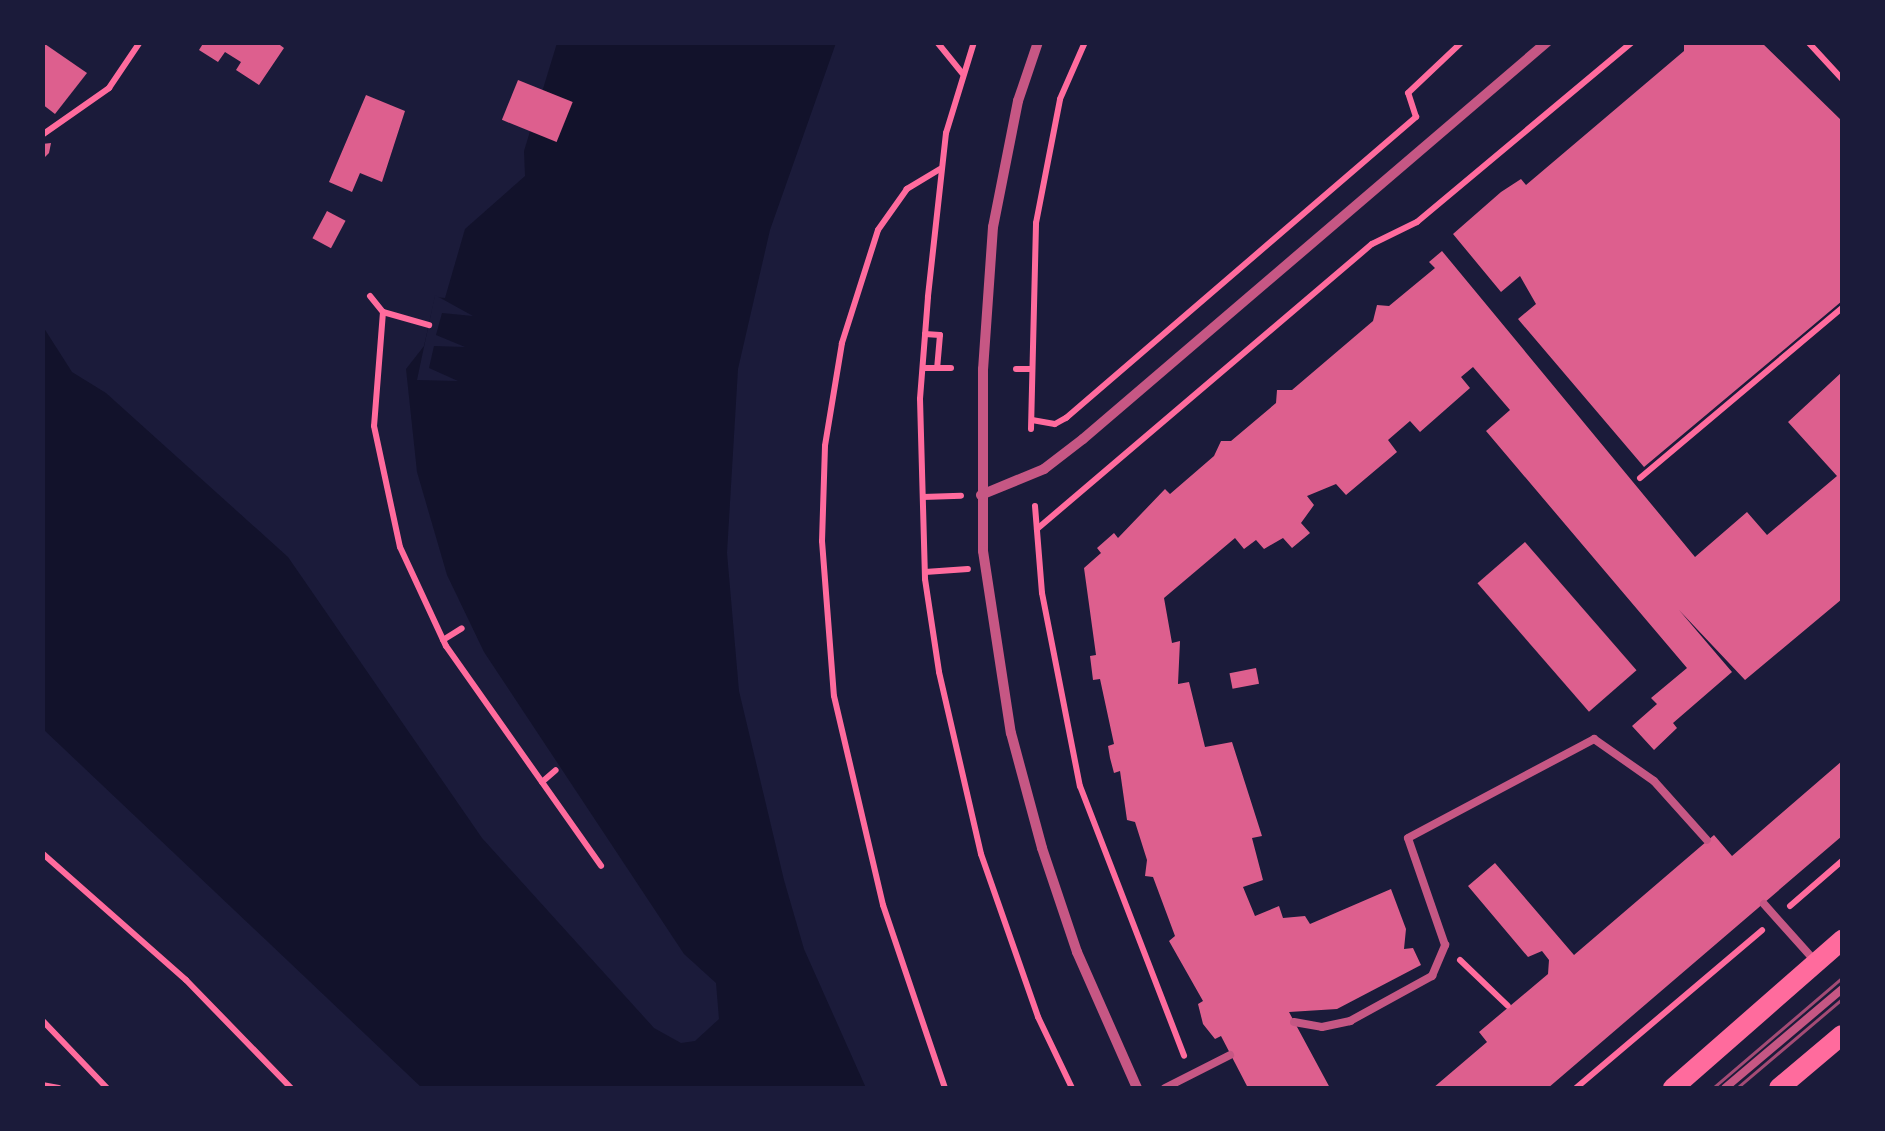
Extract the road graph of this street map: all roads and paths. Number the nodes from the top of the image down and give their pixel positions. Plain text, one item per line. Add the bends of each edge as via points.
1 (140, 42) edge
2 (937, 42) edge
3 (974, 42) edge
4 (1038, 42) edge
5 (1085, 42) edge
6 (1462, 42) edge
7 (1547, 42) edge
8 (1632, 42) edge
9 (1808, 42) edge
10 (962, 73) junction
11 (1842, 79) edge
12 (42, 135) edge
13 (941, 169) junction
14 (370, 296) dead end
15 (1842, 308) edge
16 (383, 312) junction
17 (429, 325) dead end
18 (925, 334) junction
19 (922, 368) junction
20 (937, 368) junction
21 (951, 368) dead end
22 (1016, 369) dead end
23 (1030, 369) junction
24 (1640, 478) dead end
25 (981, 495) junction
26 (922, 497) junction
27 (1035, 506) dead end
28 (1037, 529) junction
29 (984, 568) junction
30 (925, 572) junction
31 (462, 628) dead end
32 (443, 640) junction
33 (556, 770) dead end
34 (542, 782) junction
35 (1707, 840) dead end
36 (42, 854) edge
37 (1842, 861) edge
38 (600, 866) dead end
39 (1764, 904) dead end
40 (1776, 918) junction
41 (1842, 940) edge
42 (1457, 957) dead end
43 (1818, 964) junction
44 (1842, 989) edge
45 (1508, 1006) dead end
46 (42, 1020) edge
47 (1294, 1022) dead end
48 (1842, 1035) edge
49 (1230, 1055) dead end
50 (1188, 1064) dead end
51 (42, 1085) edge
52 (59, 1088) edge
53 (107, 1088) edge
54 (291, 1088) edge
55 (945, 1088) edge
56 (1072, 1088) edge
57 (1138, 1088) edge
58 (1165, 1088) edge
59 (1576, 1088) edge
60 (1673, 1088) edge
61 (1725, 1088) edge
62 (1779, 1088) edge

1 - 12 path via 108,88
2 - 10 path
3 - 10 path
4 - 25 street via 1018,100 993,226
5 - 23 path via 1060,99 1036,223
6 - 23 path via 1408,94 1416,118 1066,418 1031,424
7 - 25 street via 1082,439 1044,469
8 - 28 path via 1417,222 1372,244
9 - 11 path
10 - 13 path
13 - 18 path
13 - 55 path via 906,188 878,230 842,343 825,446 822,541 838,716 883,906
14 - 16 path
15 - 24 path
16 - 17 path
16 - 32 path via 374,389 377,456 400,546
18 - 19 path
18 - 20 path via 940,335
19 - 20 path
19 - 26 path
20 - 21 path
22 - 23 path
25 - 26 path
25 - 29 street
26 - 30 path
27 - 28 path
28 - 50 path via 1042,593 1080,786
29 - 30 path
29 - 57 street via 1011,733 1042,848 1084,969
30 - 56 path via 939,672 982,854 1038,1017
31 - 32 path
32 - 34 path
33 - 34 path
34 - 38 path
35 - 47 lane via 1654,781 1594,739 1408,838 1445,945 1432,976 1350,1022
36 - 54 path via 186,980
37 - 40 path
39 - 40 lane
40 - 43 lane
40 - 59 path
41 - 43 main road
42 - 45 path
43 - 60 main road
44 - 61 lane
46 - 53 path
48 - 62 main road
49 - 58 lane
51 - 52 path

